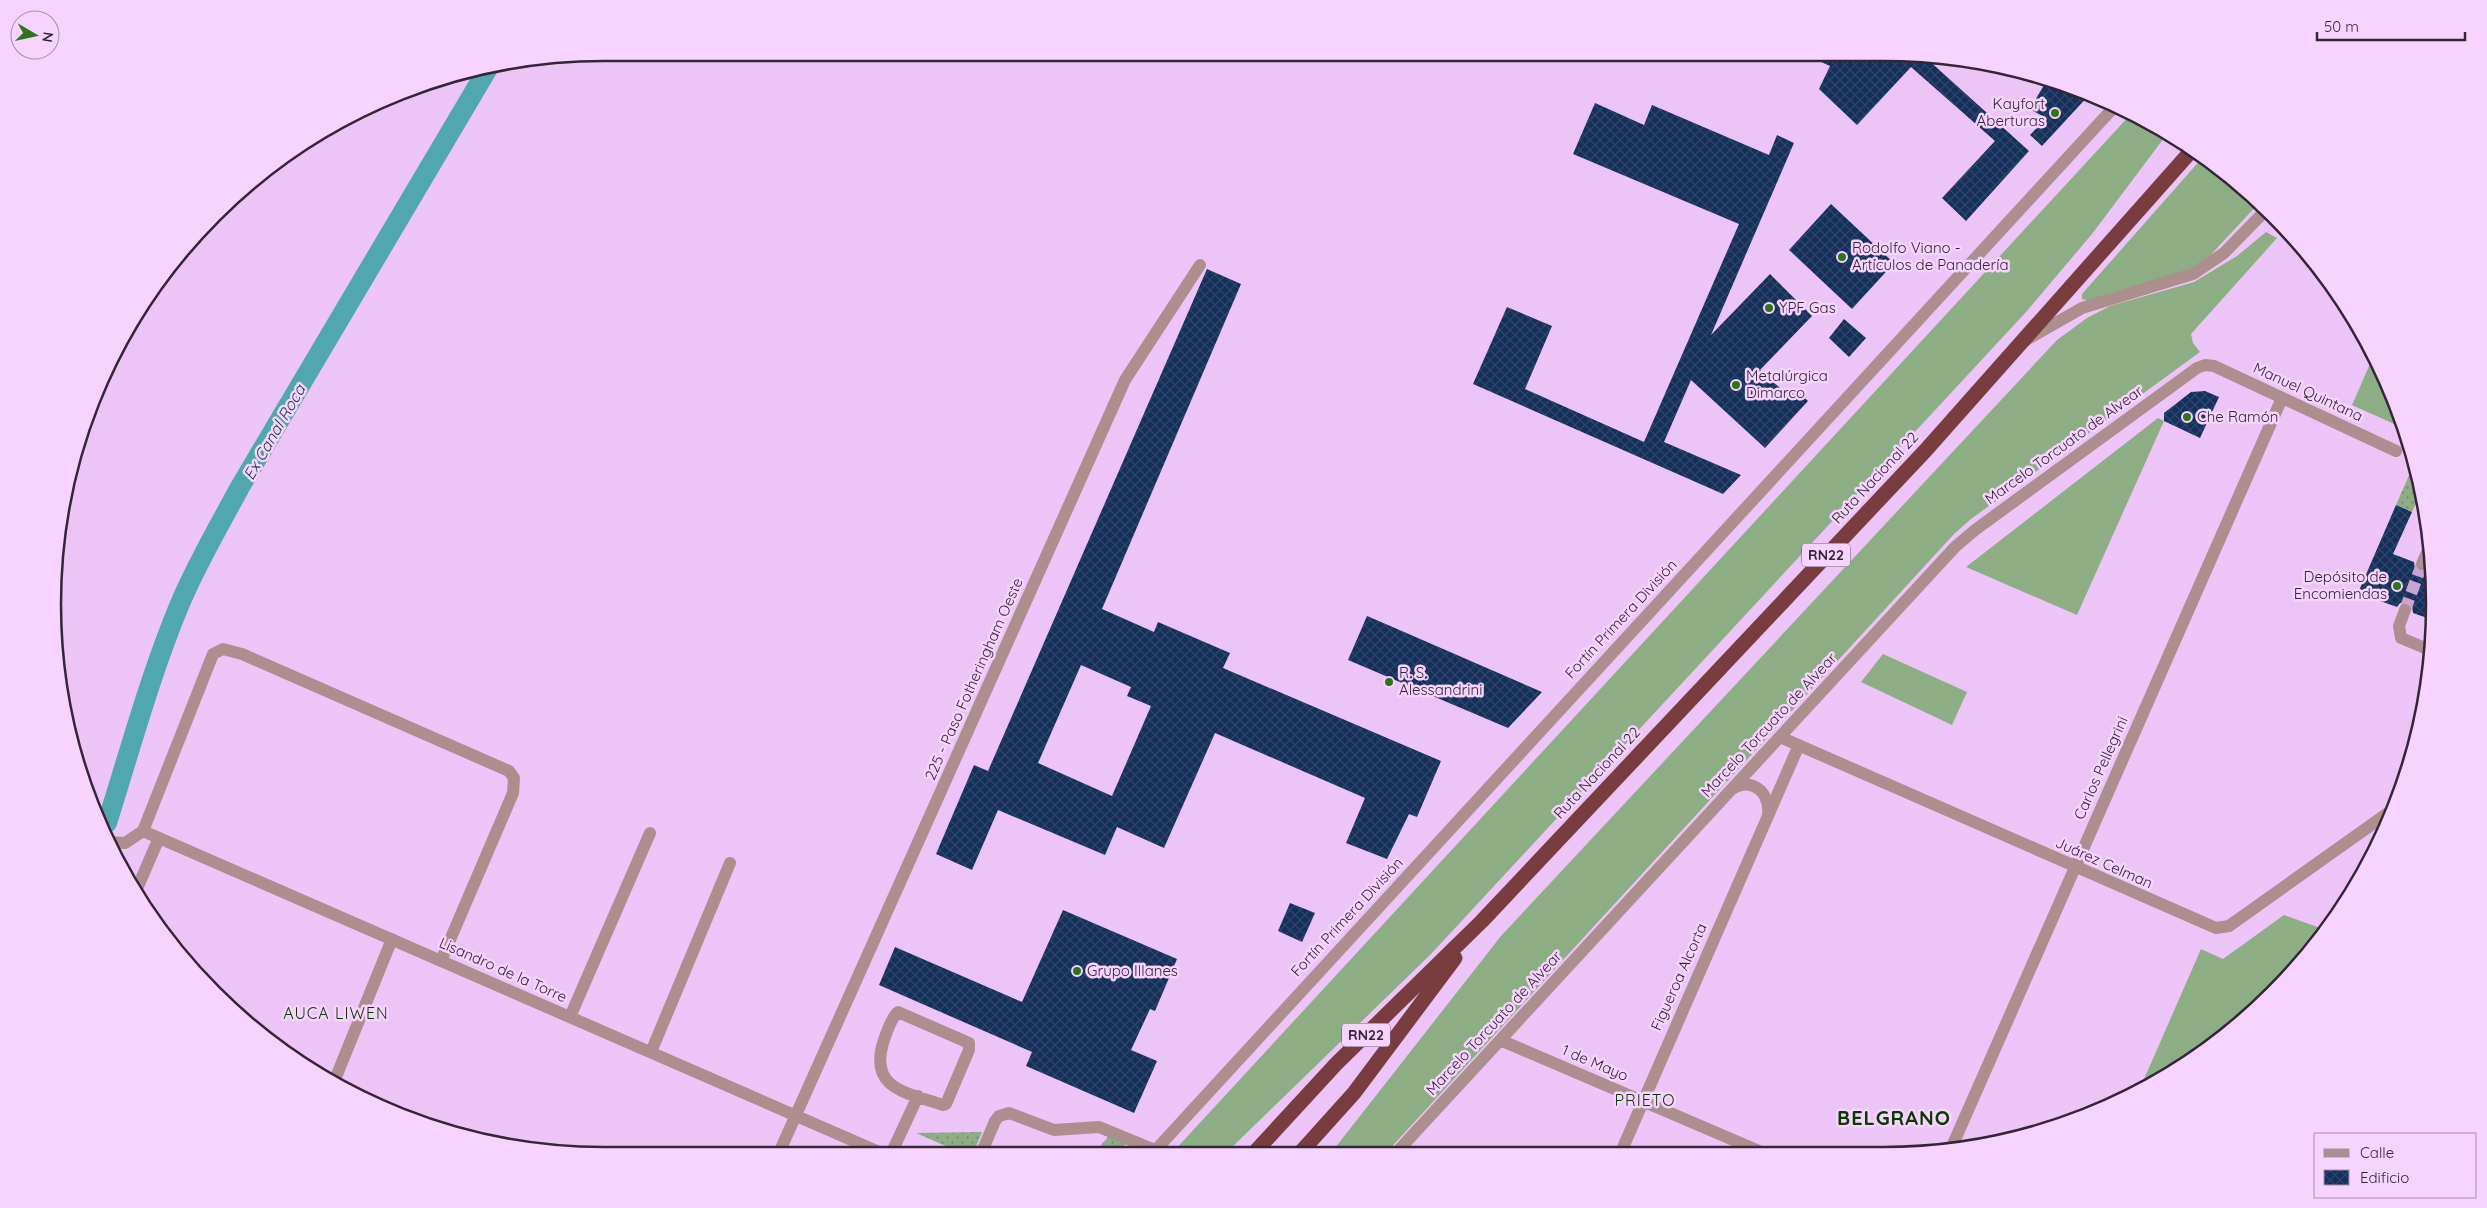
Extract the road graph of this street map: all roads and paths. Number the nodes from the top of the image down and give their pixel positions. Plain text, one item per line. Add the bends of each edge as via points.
1 (2110, 111) edge
2 (2182, 151) edge
3 (2188, 155) edge
4 (2162, 183) junction
5 (2261, 215) edge
6 (1200, 266) dead end
7 (2022, 343) junction
8 (2205, 365) joint
9 (2282, 398) junction
10 (2396, 451) dead end
11 (2424, 560) edge
12 (2422, 564) tunnel mouth
13 (2405, 610) tunnel mouth
14 (2424, 648) edge
15 (1780, 737) junction
16 (1799, 745) junction
17 (1732, 789) junction
18 (1768, 816) junction
19 (2382, 817) edge
20 (143, 831) junction
21 (650, 833) dead end
22 (159, 838) junction
23 (116, 843) edge
24 (730, 863) dead end
25 (2074, 868) junction
26 (139, 884) edge
27 (1482, 920) junction
28 (392, 939) junction
29 (441, 960) junction
30 (570, 1016) junction
31 (1500, 1040) junction
32 (651, 1052) junction
33 (336, 1076) edge
34 (918, 1096) junction
35 (1643, 1101) junction
36 (796, 1116) junction
37 (1954, 1142) edge
38 (782, 1147) edge
39 (869, 1147) edge
40 (894, 1147) edge
41 (984, 1147) edge
42 (1142, 1147) edge
43 (1158, 1147) edge
44 (1260, 1147) edge
45 (1305, 1147) edge
46 (1402, 1147) edge
47 (1623, 1147) edge
48 (1750, 1147) edge

1 - 43 street, Fortín Primera División
2 - 4 highway, Ruta Nacional 22 / RN22
3 - 4 highway, Ruta Nacional 22 / RN22
4 - 7 highway, Ruta Nacional 22 / RN22
5 - 7 street via 2224,254 2200,271 2082,308
6 - 36 street, 225 - Paso Fotheringham Oeste via 1125,380
7 - 27 highway, Ruta Nacional 22 / RN22 via 1918,458
8 - 9 street, Manuel Quintana via 2214,366
8 - 15 street, Marcelo Torcuato de Alvear via 1964,538
9 - 10 street, Manuel Quintana
9 - 25 street, Carlos Pellegrini
11 - 12 street
13 - 14 street via 2399,626 2401,638
15 - 16 street, Juárez Celman
15 - 17 street, Marcelo Torcuato de Alvear
16 - 18 street, Figueroa Alcorta
16 - 25 street, Juárez Celman
17 - 18 street via 1746,784 1759,788 1767,798
17 - 31 street, Marcelo Torcuato de Alvear
18 - 35 street, Figueroa Alcorta
19 - 25 street, Juárez Celman via 2225,928 2202,924
20 - 22 street, Lisandro de la Torre
20 - 23 street via 125,843
20 - 29 street via 213,654 223,649 242,654 508,771 514,778 513,793
21 - 30 street
22 - 26 street
22 - 28 street, Lisandro de la Torre
24 - 32 street
25 - 37 street, Carlos Pellegrini
27 - 44 highway, Ruta Nacional 22 / RN22 via 1336,1064
27 - 45 highway, Ruta Nacional 22 / RN22 via 1359,1087
28 - 29 street, Lisandro de la Torre
28 - 33 street
29 - 30 street, Lisandro de la Torre
30 - 32 street, Lisandro de la Torre
31 - 35 street, 1 de Mayo
31 - 46 street, Marcelo Torcuato de Alvear
32 - 36 street, Lisandro de la Torre
34 - 34 street via 946,1104 969,1043 898,1012 884,1040 880,1068 889,1084
34 - 40 street
35 - 47 street, Figueroa Alcorta
35 - 48 street, 1 de Mayo
36 - 38 street, 225 - Paso Fotheringham Oeste
36 - 39 street, Lisandro de la Torre
41 - 42 street via 995,1121 1009,1113 1054,1130 1099,1127

